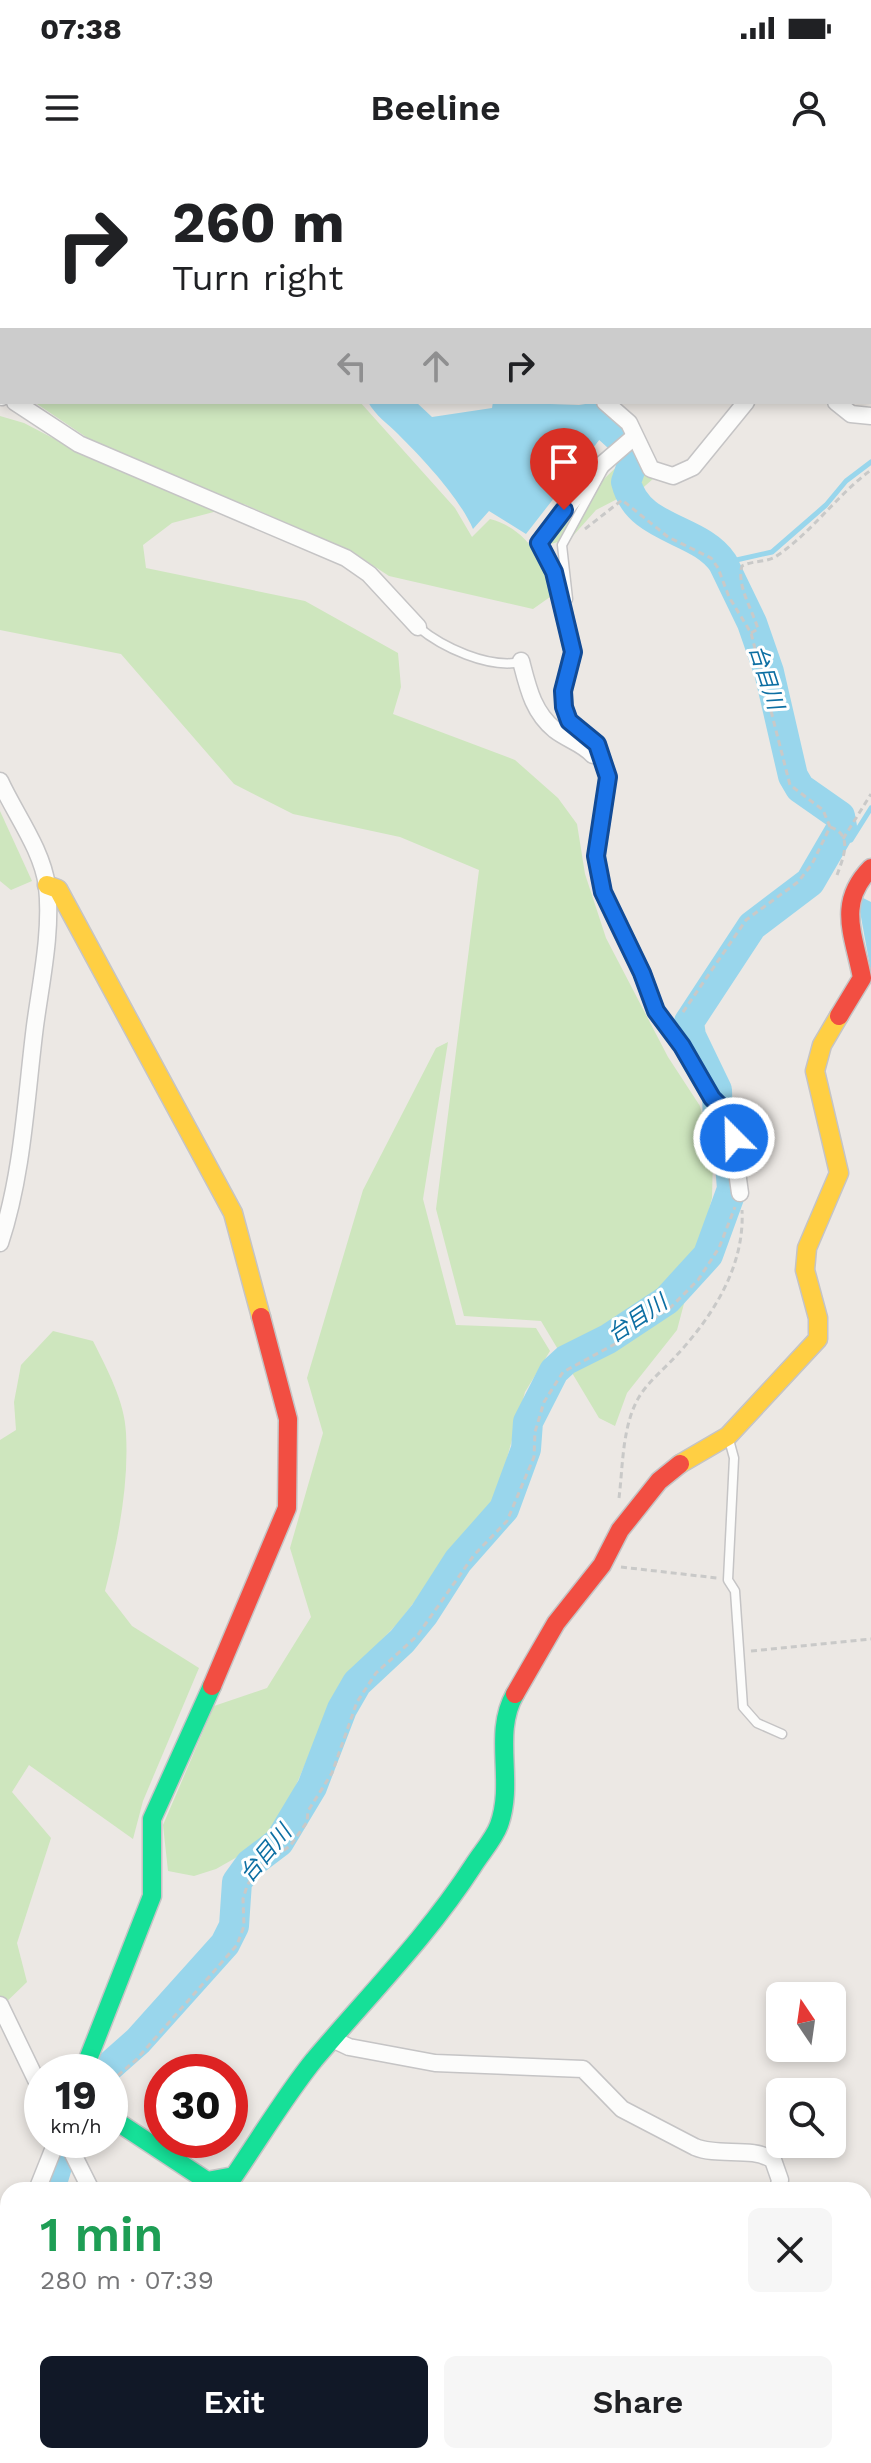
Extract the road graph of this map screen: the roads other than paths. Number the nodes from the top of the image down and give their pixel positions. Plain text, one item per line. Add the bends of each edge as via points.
1 (18, 404) edge
2 (607, 404) edge
3 (744, 404) edge
4 (838, 404) edge
5 (871, 416) edge
6 (634, 437) junction
7 (418, 627) joint
8 (521, 661) joint
9 (0, 781) edge
10 (605, 799) junction
11 (871, 868) edge
12 (47, 885) junction
13 (740, 1193) road end
14 (0, 1243) edge
15 (728, 1436) junction
16 (782, 1734) dead end
17 (0, 2005) edge
18 (332, 2039) junction
19 (90, 2054) edge
20 (24, 2055) edge
21 (128, 2130) edge
22 (50, 2158) edge
23 (75, 2158) edge
24 (40, 2182) edge
25 (87, 2182) edge
26 (199, 2182) edge
27 (217, 2182) edge
28 (780, 2182) edge

1 - 7 street via 79,444 346,558 369,574
2 - 6 street via 629,423
3 - 6 street via 684,474 651,469
4 - 5 street via 851,414
6 - 10 street via 606,462 539,543 554,572 573,652 564,707 569,721 603,755
7 - 8 lane via 432,639 480,658 504,664
8 - 10 street via 531,702 555,730 594,757
9 - 12 street
10 - 13 street via 596,856 603,892 656,1011 729,1115
11 - 15 street via 857,882 848,906 862,978 822,1045 815,1071 839,1173 809,1236 804,1262 816,1300 818,1339
12 - 14 street via 47,934 31,1062
12 - 19 street via 58,889 233,1213 288,1419 287,1508 152,1819 152,1896
15 - 16 lane via 734,1458 728,1580 735,1591 743,1707 757,1723
15 - 18 street via 659,1481 556,1623 505,1711 508,1779 499,1826 453,1897 391,1976
17 - 20 street
18 - 27 street via 234,2176
18 - 28 street via 435,2063 583,2069 622,2109 695,2147 773,2160
21 - 26 street
22 - 24 street
23 - 25 street

